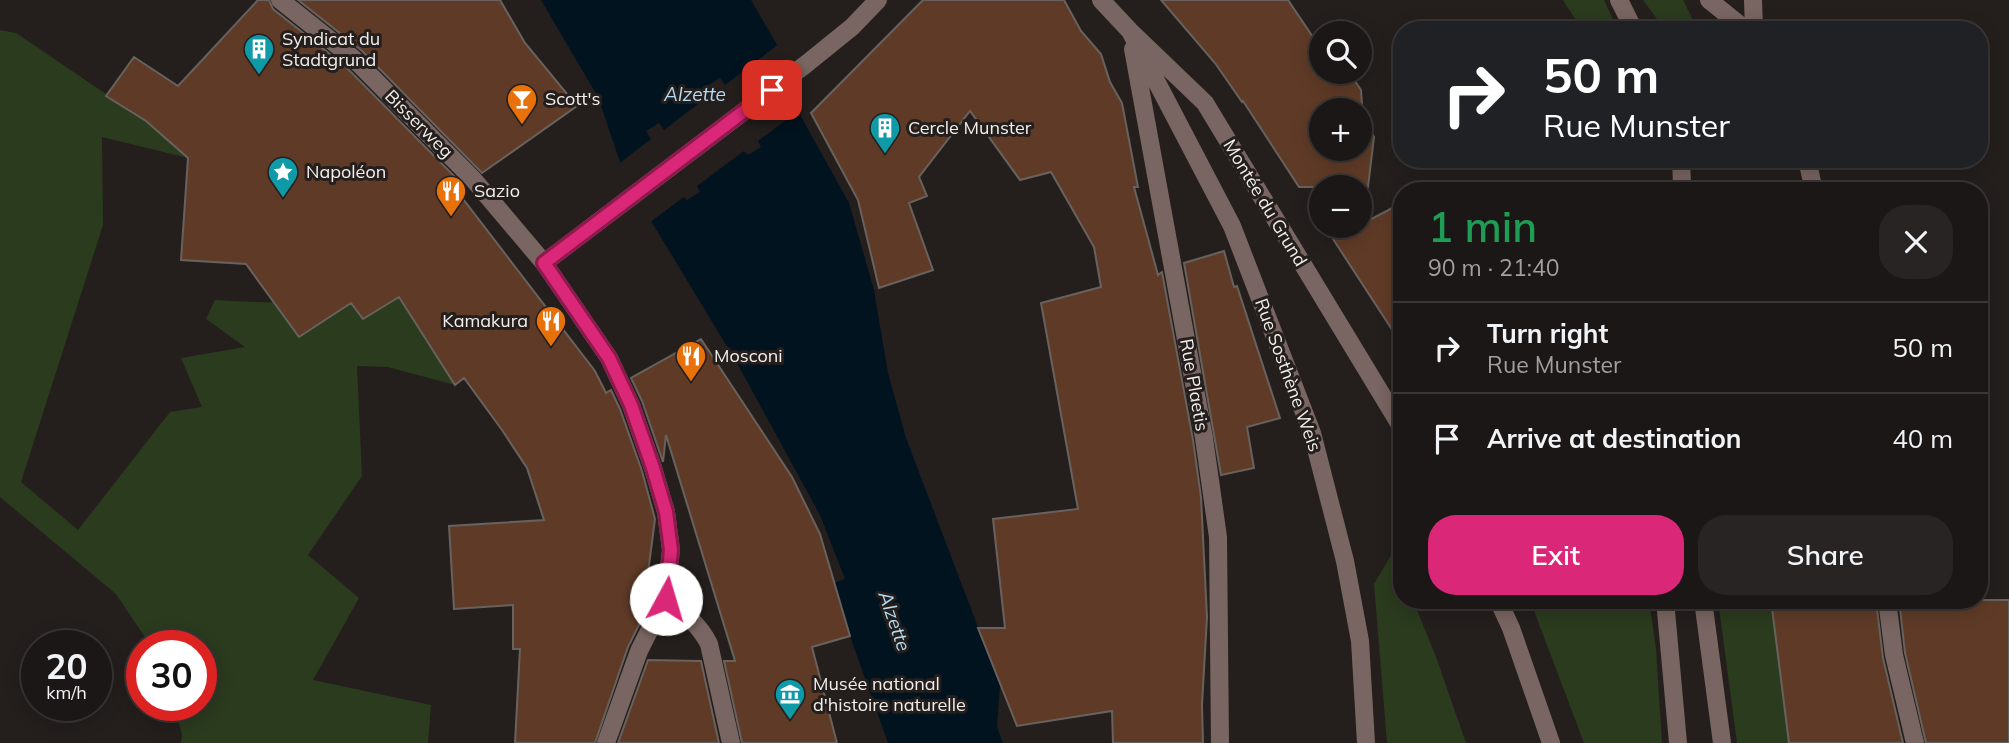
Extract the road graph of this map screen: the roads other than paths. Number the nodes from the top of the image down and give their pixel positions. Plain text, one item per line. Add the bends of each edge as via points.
1 (280, 0) edge
2 (878, 0) edge
3 (1101, 0) edge
4 (1619, 0) edge
5 (1710, 0) edge
6 (1753, 0) edge
7 (1630, 21) edge
8 (1735, 21) edge
9 (1754, 21) edge
10 (1130, 32) junction
11 (544, 263) junction
12 (1393, 413) edge
13 (666, 599) junction
14 (1502, 609) edge
15 (1666, 609) edge
16 (1704, 609) edge
17 (1888, 609) edge
18 (606, 743) edge
19 (731, 743) edge
20 (1220, 743) edge
21 (1366, 743) edge
22 (1551, 743) edge
23 (1678, 743) edge
24 (1721, 743) edge
25 (1915, 743) edge

1 - 11 street, Bisserweg via 353,58 473,179
2 - 11 street via 805,65
3 - 10 street, Montée du Grund
4 - 7 street
5 - 8 street
6 - 9 street
10 - 12 street, Montée du Grund via 1205,103
10 - 20 street, Rue Plaetis via 1218,537
10 - 21 street, Rue Sosthène Weis via 1232,226 1312,433 1360,641
11 - 13 street, Bisserweg via 609,358 631,405 666,512 671,550
13 - 18 street via 639,651
13 - 19 street via 703,631 709,644
14 - 22 street
15 - 23 street
16 - 24 street
17 - 25 street

